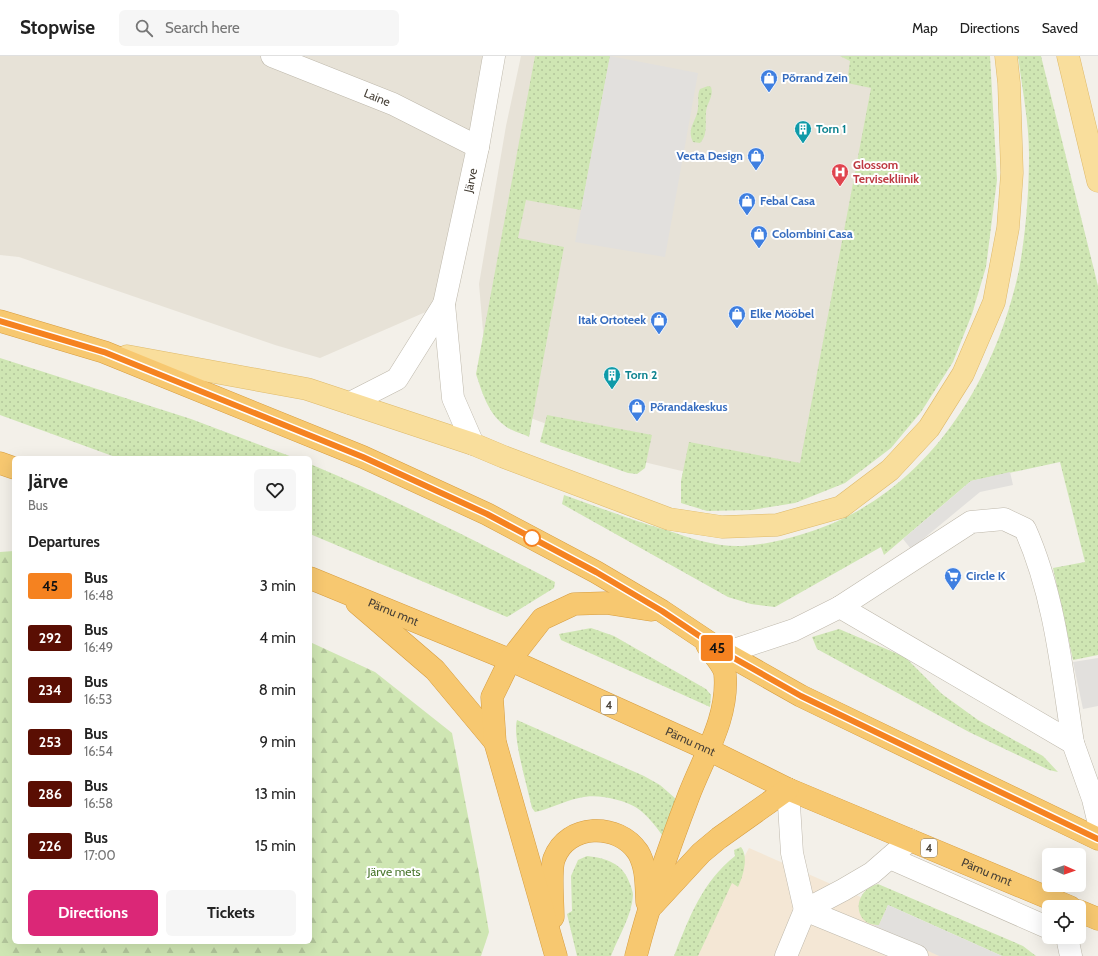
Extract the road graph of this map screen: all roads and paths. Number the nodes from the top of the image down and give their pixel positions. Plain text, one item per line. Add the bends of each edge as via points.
1 (272, 56) edge
2 (494, 56) edge
3 (1006, 56) edge
4 (1068, 56) edge
5 (478, 147) junction
6 (1098, 182) edge
7 (444, 304) junction
8 (0, 320) edge
9 (104, 352) junction
10 (350, 403) junction
11 (473, 444) junction
12 (0, 463) edge
13 (12, 467) edge
14 (312, 579) edge
15 (343, 591) junction
16 (840, 607) junction
17 (662, 611) junction
18 (704, 639) junction
19 (725, 653) junction
20 (510, 660) junction
21 (495, 742) junction
22 (1073, 744) junction
23 (709, 750) junction
24 (788, 789) junction
25 (1098, 820) edge
26 (1098, 839) edge
27 (910, 840) junction
28 (890, 858) junction
29 (1053, 900) edge
30 (805, 910) junction
31 (647, 912) junction
32 (1042, 925) edge
33 (1068, 944) edge
34 (554, 948) edge
35 (912, 955) edge
36 (636, 956) edge
37 (786, 956) edge
38 (1071, 956) edge

1 - 5 street, Laine via 393,104
2 - 5 street, Järve
3 - 11 main road via 1012,173 1008,228 994,302 963,374 929,428 890,470 841,507 777,525 722,527 669,519
4 - 6 main road
5 - 7 street, Järve
7 - 10 street, Järve via 397,379
7 - 11 street, Järve via 453,398
8 - 9 highway
9 - 10 main road via 307,389
9 - 17 highway via 363,457 480,511 596,572
10 - 11 main road
12 - 13 highway
14 - 15 highway, Pärnu mnt / 4
15 - 20 highway, Pärnu mnt / 4
15 - 21 highway via 435,670
16 - 19 street via 794,630
16 - 22 street
16 - 22 street via 971,522 1004,519 1025,529 1038,558 1057,638
17 - 18 highway
17 - 20 highway via 606,603 574,604 542,619
18 - 19 highway
18 - 23 highway via 725,672 724,706
19 - 26 highway via 801,696
20 - 21 highway via 492,697
20 - 23 highway, Pärnu mnt / 4
21 - 34 highway
22 - 25 street
23 - 24 highway, Pärnu mnt / 4
23 - 31 highway via 689,794
24 - 27 highway, Pärnu mnt / 4
24 - 30 street via 792,853
24 - 31 highway via 720,838
27 - 28 street
27 - 29 highway, Pärnu mnt / 4
28 - 30 street via 872,873
28 - 32 street
30 - 35 street
30 - 37 street
31 - 34 highway via 646,873 638,852 623,837 596,830 583,832 569,838 560,847 554,860
31 - 36 highway
33 - 38 street

